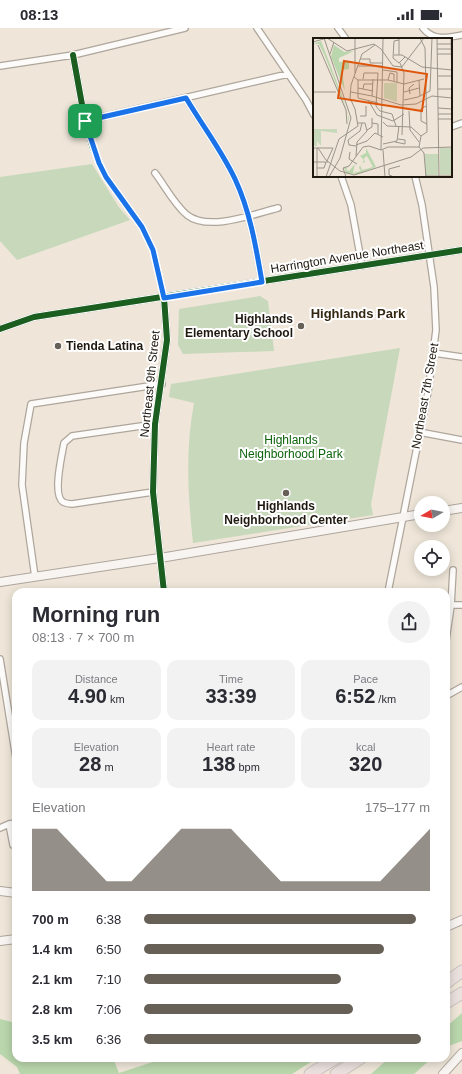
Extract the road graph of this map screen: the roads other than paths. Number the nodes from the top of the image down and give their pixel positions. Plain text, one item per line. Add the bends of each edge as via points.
1 (185, 28) edge
2 (257, 28) edge
3 (338, 28) edge
4 (423, 28) edge
5 (462, 35) edge
6 (345, 38) edge
7 (73, 55) junction
8 (0, 66) edge
9 (288, 74) junction
10 (186, 98) junction
11 (313, 113) edge
12 (85, 121) junction
13 (462, 123) edge
14 (452, 127) edge
15 (155, 173) dead end
16 (341, 177) edge
17 (415, 177) edge
18 (278, 208) dead end
19 (248, 216) junction
20 (462, 250) edge
21 (430, 255) junction
22 (362, 266) junction
23 (262, 282) junction
24 (164, 298) junction
25 (0, 330) edge
26 (434, 352) junction
27 (462, 357) edge
28 (162, 384) junction
29 (155, 424) junction
30 (419, 432) junction
31 (462, 440) edge
32 (153, 492) junction
33 (462, 508) edge
34 (450, 510) edge
35 (414, 515) edge
36 (404, 517) junction
37 (161, 558) junction
38 (453, 570) dead end
39 (35, 577) junction
40 (0, 582) edge
41 (164, 588) edge
42 (389, 588) edge
43 (450, 597) edge
44 (462, 605) edge
45 (450, 606) edge
46 (0, 659) edge
47 (462, 688) edge
48 (450, 694) edge
49 (12, 733) edge
50 (12, 823) edge
51 (9, 824) junction
52 (0, 828) edge
53 (12, 840) edge
54 (0, 891) edge
55 (12, 892) edge
56 (462, 920) edge
57 (450, 924) edge
58 (12, 940) edge
59 (0, 942) edge
60 (462, 971) edge
61 (462, 975) edge
62 (450, 981) edge
63 (450, 982) edge
64 (462, 993) edge
65 (450, 1000) edge
66 (462, 1053) edge
67 (330, 1062) edge
68 (355, 1062) edge
69 (310, 1074) edge
70 (336, 1074) edge
71 (443, 1074) edge

1 - 7 street
2 - 9 street
3 - 6 street
4 - 5 street via 426,33 437,38
7 - 8 street
7 - 12 street, Northeast 9th Street
9 - 10 street
9 - 11 street
10 - 12 street
10 - 19 street via 235,179
12 - 24 street, Northeast 9th Street via 106,177 142,227 153,250
13 - 14 street
15 - 19 street via 186,214 193,219 211,223
16 - 22 street via 351,205
17 - 21 street, Northeast 7th Street
18 - 19 street
19 - 23 street via 257,248
20 - 21 street, Harrington Avenue Northeast
21 - 22 street, Harrington Avenue Northeast
21 - 26 street, Northeast 7th Street via 436,310
22 - 23 street, Harrington Avenue Northeast
23 - 24 street, Harrington Avenue Northeast
24 - 25 street, Harrington Avenue Northeast via 34,317
24 - 28 street, Northeast 9th Street via 167,340
26 - 27 street
26 - 30 street, Northeast 7th Street
28 - 29 street, Northeast 9th Street
28 - 39 street via 32,404 24,443 22,485
29 - 32 street, Northeast 9th Street
29 - 32 street via 72,436 64,443 58,484 60,498 63,502 72,504
30 - 31 street
30 - 36 street, Northeast 7th Street
32 - 37 street, Northeast 9th Street
33 - 34 street
35 - 36 street
36 - 37 street
36 - 42 street, Northeast 7th Street
37 - 39 street
37 - 41 street, Northeast 9th Street
38 - 43 street
39 - 40 street
44 - 45 street
46 - 49 street
47 - 48 street
50 - 51 street
51 - 52 street
51 - 53 street
54 - 55 street
56 - 57 street
58 - 59 street
60 - 62 highway
61 - 63 highway
64 - 65 highway
66 - 71 street
67 - 69 highway
68 - 70 highway

